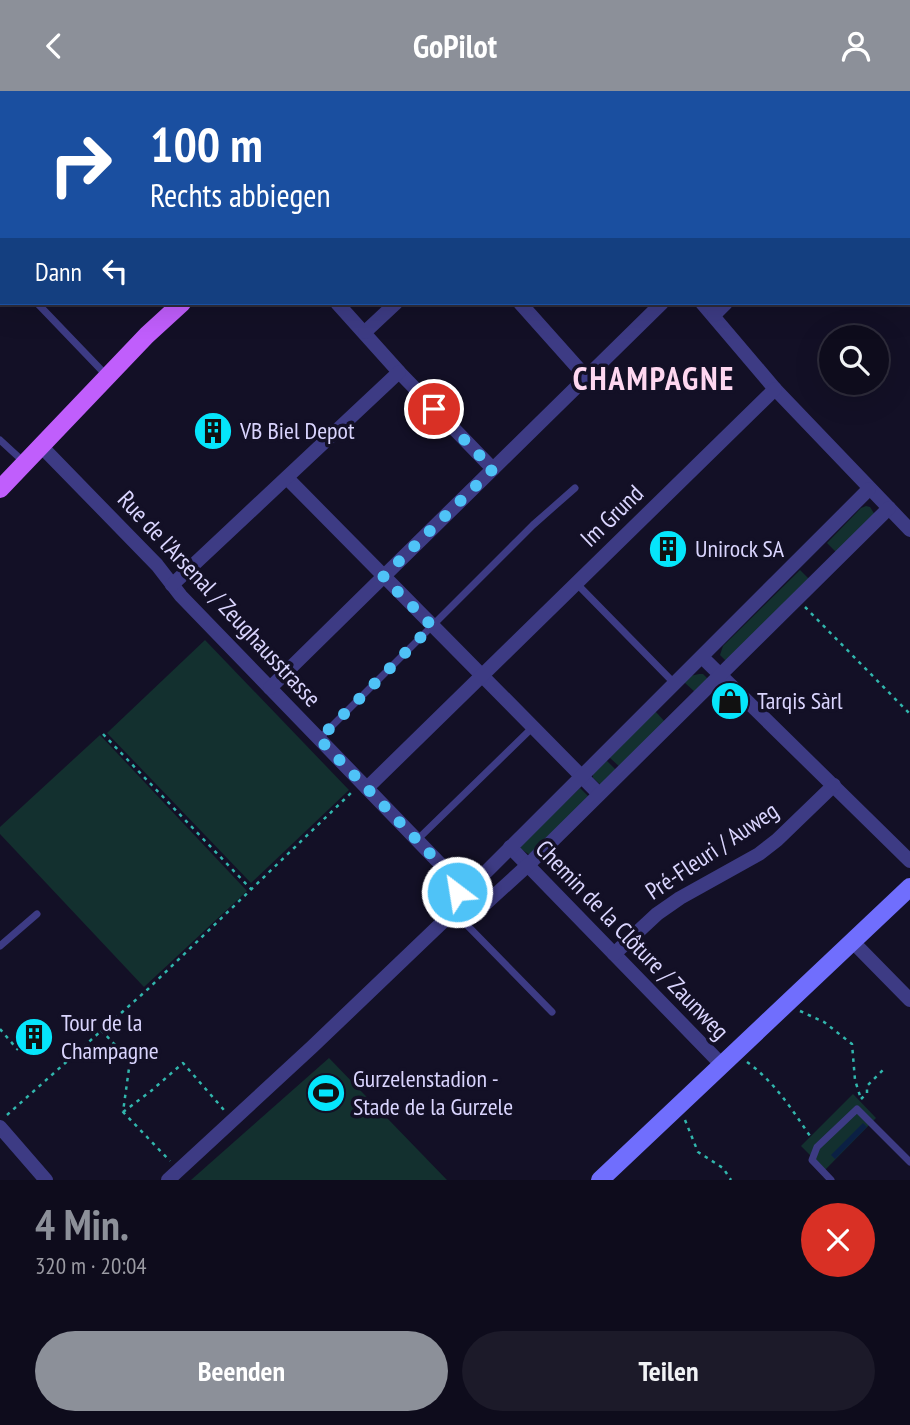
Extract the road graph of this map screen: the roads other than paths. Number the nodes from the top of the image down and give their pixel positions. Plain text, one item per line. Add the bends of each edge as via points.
1 (39, 305) edge
2 (180, 305) edge
3 (339, 305) edge
4 (394, 305) edge
5 (522, 305) edge
6 (660, 305) edge
7 (704, 305) edge
8 (724, 305) edge
9 (714, 314) junction
10 (365, 332) junction
11 (399, 372) junction
12 (107, 376) junction
13 (586, 377) junction
14 (775, 389) junction
15 (0, 440) edge
16 (41, 446) junction
17 (25, 463) junction
18 (493, 469) junction
19 (286, 478) junction
20 (575, 488) dead end
21 (0, 489) edge
22 (869, 489) junction
23 (889, 508) junction
24 (910, 530) edge
25 (383, 577) junction
26 (577, 583) junction
27 (172, 585) junction
28 (432, 626) junction
29 (702, 657) junction
30 (482, 676) junction
31 (721, 676) junction
32 (675, 684) junction
33 (270, 688) junction
34 (533, 727) junction
35 (319, 739) junction
36 (582, 776) junction
37 (834, 785) junction
38 (362, 788) junction
39 (599, 794) junction
40 (417, 840) junction
41 (510, 846) junction
42 (910, 860) edge
43 (528, 865) junction
44 (910, 887) edge
45 (457, 892) junction
46 (37, 914) dead end
47 (455, 917) junction
48 (852, 941) junction
49 (0, 947) edge
50 (614, 954) junction
51 (910, 1000) edge
52 (552, 1012) dead end
53 (722, 1065) junction
54 (2, 1122) edge
55 (910, 1162) edge
56 (607, 1178) edge
57 (47, 1180) edge
58 (168, 1180) edge
59 (831, 1180) edge

1 - 12 lane
2 - 12 main road
3 - 10 street
4 - 10 street
5 - 13 street
6 - 13 street
7 - 9 street
8 - 9 street
9 - 14 street
10 - 11 street
11 - 18 street
11 - 19 street
12 - 16 main road
13 - 18 street
14 - 22 street
14 - 26 street, Im Grund
15 - 17 lane
16 - 17 main road
16 - 27 street, Rue de l'Arsenal / Zeughausstrasse
17 - 21 main road
18 - 25 street
19 - 25 street
19 - 27 street
20 - 28 lane
22 - 23 street
22 - 29 street
23 - 24 street
23 - 31 street
25 - 28 street
25 - 33 street
26 - 30 street, Im Grund
26 - 32 lane
27 - 33 street, Rue de l'Arsenal / Zeughausstrasse
28 - 30 street
28 - 35 lane
29 - 31 street
29 - 32 street
30 - 34 street
30 - 38 street, Im Grund
31 - 37 street
31 - 39 street
32 - 36 street
33 - 35 street, Rue de l'Arsenal / Zeughausstrasse
34 - 36 street
34 - 40 lane
35 - 38 street, Rue de l'Arsenal / Zeughausstrasse
36 - 39 street
36 - 41 street
37 - 42 street
37 - 50 street, Pré-Fleuri / Auweg via 759,854 680,898
38 - 40 street, Rue de l'Arsenal / Zeughausstrasse
39 - 43 street
40 - 45 street, Rue de l'Arsenal / Zeughausstrasse via 454,880
41 - 43 street, Chemin de la Clôture / Zaunweg
41 - 45 street via 474,884
43 - 47 street via 472,916
43 - 50 street, Chemin de la Clôture / Zaunweg
44 - 48 street
45 - 47 street
46 - 49 lane
47 - 52 lane
47 - 58 street
48 - 51 street
48 - 53 street
50 - 53 street, Chemin de la Clôture / Zaunweg
53 - 56 street
54 - 57 street
55 - 59 lane via 857,1109 817,1147 812,1160

